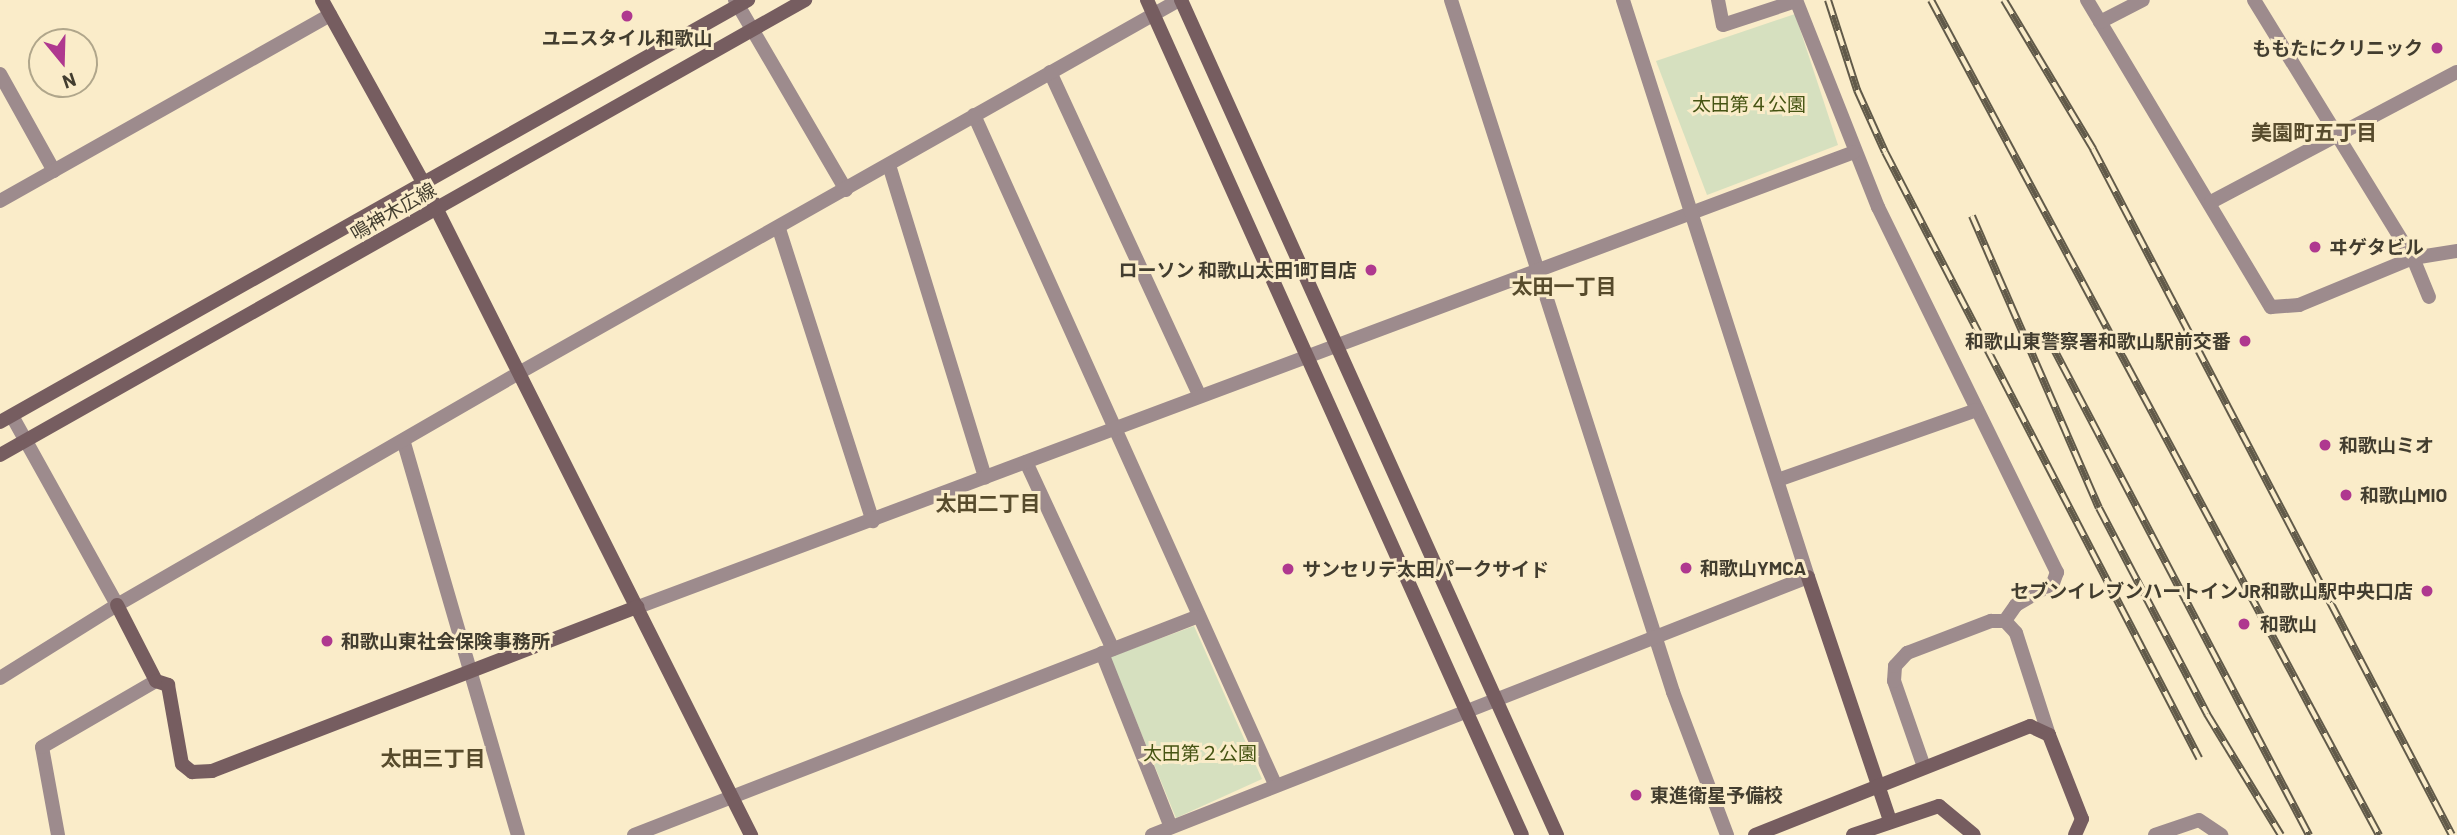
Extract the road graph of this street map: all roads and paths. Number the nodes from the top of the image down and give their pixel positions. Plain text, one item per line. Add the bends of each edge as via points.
1 (322, 0) edge
2 (805, 0) edge
3 (1180, 0) edge
4 (1451, 0) edge
5 (1623, 0) edge
6 (1718, 0) edge
7 (2087, 0) edge
8 (2143, 0) edge
9 (2254, 0) edge
10 (1796, 1) edge
11 (740, 2) edge
12 (1151, 7) edge
13 (330, 15) junction
14 (2100, 22) junction
15 (752, 30) junction
16 (1050, 72) junction
17 (2457, 72) edge
18 (0, 74) edge
19 (974, 115) junction
20 (2336, 135) junction
21 (1854, 152) junction
22 (889, 165) junction
23 (54, 171) junction
24 (424, 184) junction
25 (846, 190) junction
26 (0, 201) edge
27 (2211, 202) junction
28 (436, 209) junction
29 (1693, 212) junction
30 (779, 229) junction
31 (2457, 250) edge
32 (2413, 258) junction
33 (1540, 271) junction
34 (2429, 297) dead end
35 (1336, 346) junction
36 (1308, 357) junction
37 (517, 374) junction
38 (1199, 396) junction
39 (1977, 410) junction
40 (6, 419) edge
41 (1116, 426) junction
42 (26, 442) junction
43 (404, 443) junction
44 (0, 455) edge
45 (1026, 462) junction
46 (985, 478) junction
47 (1779, 480) junction
48 (873, 521) junction
49 (1808, 578) junction
50 (117, 605) junction
51 (638, 607) junction
52 (1196, 617) junction
53 (2005, 621) junction
54 (1657, 633) junction
55 (1108, 651) junction
56 (469, 672) junction
57 (0, 678) edge
58 (156, 681) junction
59 (1497, 699) junction
60 (1465, 710) junction
61 (2049, 735) junction
62 (1924, 767) junction
63 (1275, 784) junction
64 (1875, 786) junction
65 (732, 797) junction
66 (1890, 820) junction
67 (1171, 827) junction
68 (58, 835) edge
69 (518, 835) edge
70 (634, 835) edge
71 (751, 835) edge
72 (1152, 835) edge
73 (1522, 835) edge
74 (1557, 835) edge
75 (1727, 835) edge
76 (1755, 835) edge
77 (1853, 835) edge
78 (1896, 835) edge
79 (1974, 835) edge
80 (2076, 835) edge
81 (2155, 835) edge
82 (2221, 835) edge

1 - 13 street
2 - 15 street, 鳴神木広線
3 - 12 street
3 - 35 street
4 - 33 street
5 - 29 street
6 - 10 street via 1723,25
7 - 14 street
8 - 14 street
9 - 20 street
10 - 21 street
11 - 15 street
11 - 24 street, 鳴神木広線
12 - 16 street
12 - 36 street
13 - 23 street
13 - 24 street
14 - 27 street
15 - 25 street
15 - 28 street, 鳴神木広線
16 - 19 street
16 - 38 street
17 - 20 street
18 - 23 street
19 - 22 street
19 - 41 street
20 - 27 street
20 - 32 street
21 - 29 street
21 - 39 street
22 - 25 street
22 - 46 street
23 - 26 street
24 - 28 street
24 - 40 street, 鳴神木広線
25 - 30 street
27 - 32 street via 2271,307 2300,305
28 - 37 street
28 - 42 street, 鳴神木広線
29 - 33 street
29 - 47 street
30 - 37 street
30 - 48 street
31 - 32 street
32 - 34 street
33 - 35 street
33 - 54 street
35 - 36 street
35 - 59 street
36 - 38 street
36 - 60 street
37 - 43 street
37 - 51 street
38 - 41 street
39 - 47 street
39 - 53 street via 2057,572 2053,583 2016,606
40 - 42 street
41 - 45 street
41 - 52 street
42 - 44 street, 鳴神木広線
42 - 50 street
43 - 50 street
43 - 56 street
45 - 46 street
45 - 55 street
46 - 48 street
47 - 49 street
48 - 51 street
49 - 54 street
49 - 64 street
50 - 57 street
50 - 58 street
51 - 56 street
51 - 65 street
52 - 55 street
52 - 63 street
53 - 61 street via 2015,632
53 - 62 street via 1991,621 1907,653 1895,666 1894,681
54 - 59 street
54 - 75 street via 1673,692
55 - 65 street
55 - 67 street
56 - 58 street via 212,771 192,772 182,764 168,685
56 - 69 street
58 - 68 street via 42,747
59 - 60 street
59 - 74 street
60 - 63 street
60 - 73 street
61 - 62 street via 2030,726
61 - 80 street via 2082,820
62 - 64 street
63 - 67 street
64 - 66 street
64 - 76 street
65 - 70 street
65 - 71 street
66 - 77 street
66 - 78 street
66 - 79 street via 1939,806
67 - 72 street
81 - 82 street via 2199,820

